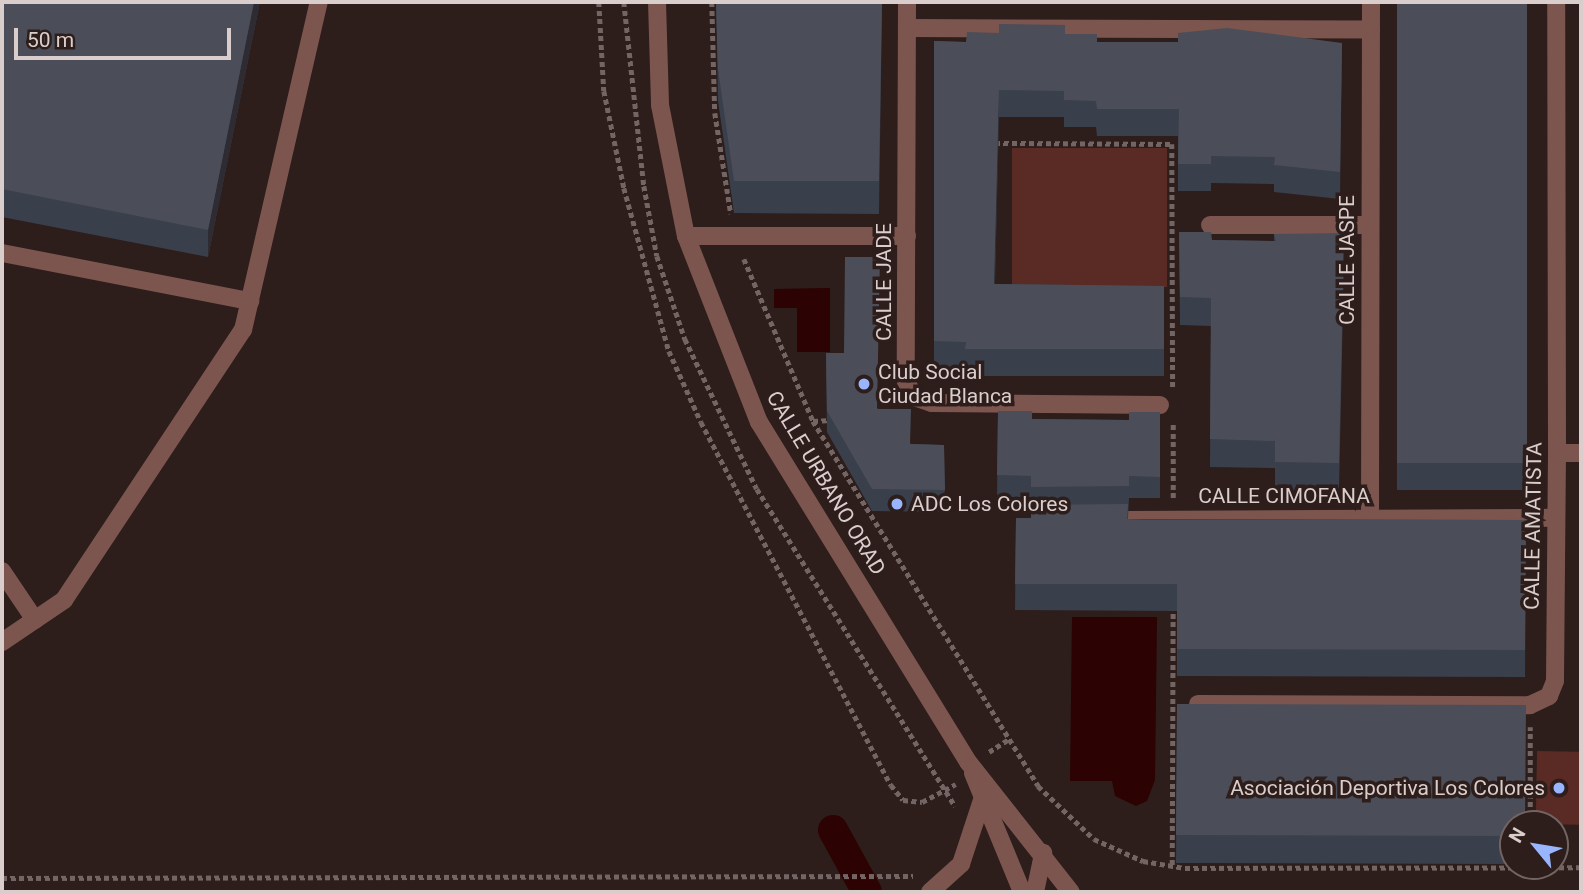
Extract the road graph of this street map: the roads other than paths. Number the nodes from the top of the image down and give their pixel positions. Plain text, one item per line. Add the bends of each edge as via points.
1 (319, 2) edge
2 (657, 2) edge
3 (907, 2) edge
4 (1371, 2) edge
5 (1556, 2) edge
6 (907, 28) junction
7 (1371, 30) junction
8 (1210, 225) dead end
9 (1370, 225) junction
10 (685, 236) junction
11 (907, 236) junction
12 (2, 253) edge
13 (250, 301) junction
14 (1169, 406) road end
15 (1557, 453) junction
16 (1581, 453) edge
17 (1556, 518) junction
18 (1370, 519) junction
19 (1106, 520) edge
20 (2, 571) edge
21 (35, 620) junction
22 (2, 642) edge
23 (1198, 704) edge
24 (969, 763) junction
25 (982, 800) junction
26 (1043, 853) junction
27 (930, 892) edge
28 (1022, 892) edge
29 (1035, 892) edge
30 (1070, 892) edge

1 - 13 street
2 - 10 street, CALLE URBANO ORAD via 660,105
3 - 6 street, CALLE JADE
4 - 7 street, CALLE JASPE
5 - 15 street, CALLE AMATISTA
6 - 7 street
6 - 11 street, CALLE JADE
7 - 9 street, CALLE JASPE
8 - 9 street
9 - 18 street, CALLE JASPE
10 - 11 street
10 - 24 street, CALLE URBANO ORAD via 760,422
11 - 14 street, CALLE JADE via 906,381 914,397 931,403
12 - 13 street
13 - 21 street via 243,330 64,600
15 - 16 street
15 - 17 street, CALLE AMATISTA
17 - 18 street, CALLE CIMOFANA
17 - 23 street, CALLE AMATISTA via 1555,681 1549,695 1530,705
18 - 19 street, CALLE CIMOFANA
20 - 21 street
21 - 22 street
24 - 25 street, CALLE URBANO ORAD
24 - 26 street, CALLE URBANO ORAD
25 - 27 street via 961,864
25 - 28 street, CALLE URBANO ORAD
26 - 29 street
26 - 30 street, CALLE URBANO ORAD

